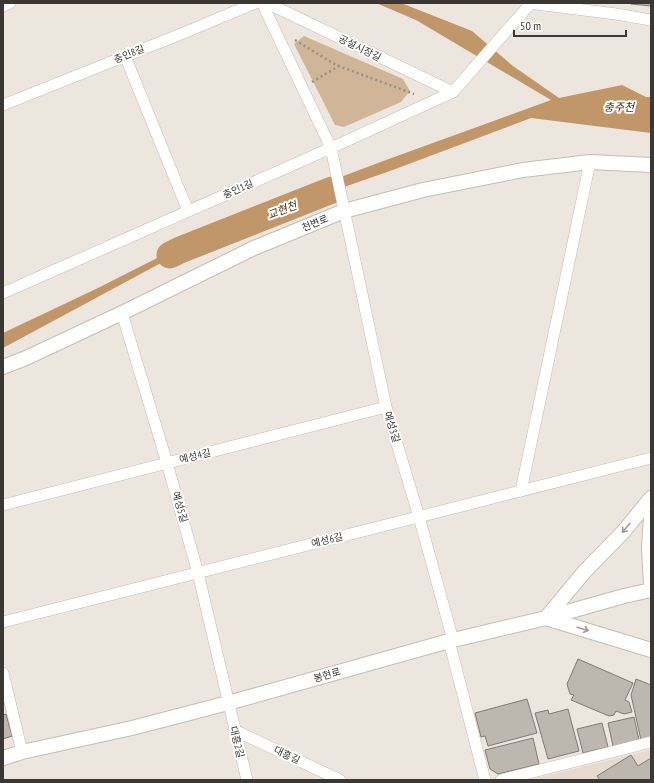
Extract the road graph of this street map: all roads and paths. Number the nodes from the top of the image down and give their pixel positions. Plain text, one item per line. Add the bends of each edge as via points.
1 (10, 3) edge
2 (255, 3) edge
3 (262, 3) edge
4 (267, 3) edge
5 (531, 3) edge
6 (3, 6) edge
7 (651, 20) edge
8 (292, 39) dead end
9 (125, 56) junction
10 (339, 66) junction
11 (309, 84) dead end
12 (453, 92) junction
13 (414, 94) dead end
14 (3, 105) edge
15 (331, 148) junction
16 (590, 162) junction
17 (651, 165) edge
18 (188, 211) junction
19 (344, 212) junction
20 (3, 293) edge
21 (122, 313) junction
22 (3, 367) edge
23 (386, 407) junction
24 (651, 458) edge
25 (167, 463) junction
26 (521, 491) junction
27 (651, 498) edge
28 (3, 505) edge
29 (419, 517) junction
30 (651, 518) edge
31 (198, 573) junction
32 (651, 584) edge
33 (651, 590) edge
34 (546, 618) junction
35 (3, 622) edge
36 (451, 641) junction
37 (651, 650) edge
38 (3, 673) edge
39 (228, 703) junction
40 (234, 730) junction
41 (651, 742) edge
42 (22, 752) junction
43 (3, 758) edge
44 (247, 780) edge
45 (340, 780) edge
46 (485, 780) edge
47 (501, 780) edge

1 - 6 street
2 - 9 street, 충인8길
3 - 15 street, 예성3길
4 - 12 street, 공설시장길
5 - 7 street
5 - 12 street, 충인1길
8 - 10 path
9 - 14 street, 충인8길
9 - 18 street
10 - 11 path
10 - 13 path
12 - 15 street, 충인1길
15 - 18 street, 충인1길
15 - 19 street, 예성3길
16 - 17 street, 천변로
16 - 19 street, 천변로 via 523,170 423,190
16 - 26 street
18 - 20 street, 충인1길
19 - 21 street, 천변로 via 254,248
19 - 23 street, 예성3길
21 - 22 street, 천변로
21 - 25 street, 예성5길
23 - 25 street, 예성4길
23 - 29 street, 예성3길
24 - 26 street, 예성6길
25 - 28 street, 예성4길
25 - 31 street, 예성5길
26 - 29 street, 예성6길
27 -> 34 street
29 - 31 street, 예성6길
29 - 36 street, 예성3길
30 - 32 street via 648,548
31 - 35 street, 예성6길
31 - 39 street, 예성5길
33 - 34 street, 봉현로
34 - 36 street, 봉현로
34 -> 37 street
36 - 39 street, 봉현로
36 - 46 street, 예성3길
38 - 42 street
39 - 40 street, 대흥2길
39 - 42 street, 봉현로 via 132,728
40 - 44 street, 대흥2길
40 - 45 street, 대흥길
41 - 47 street
42 - 43 street, 봉현로

